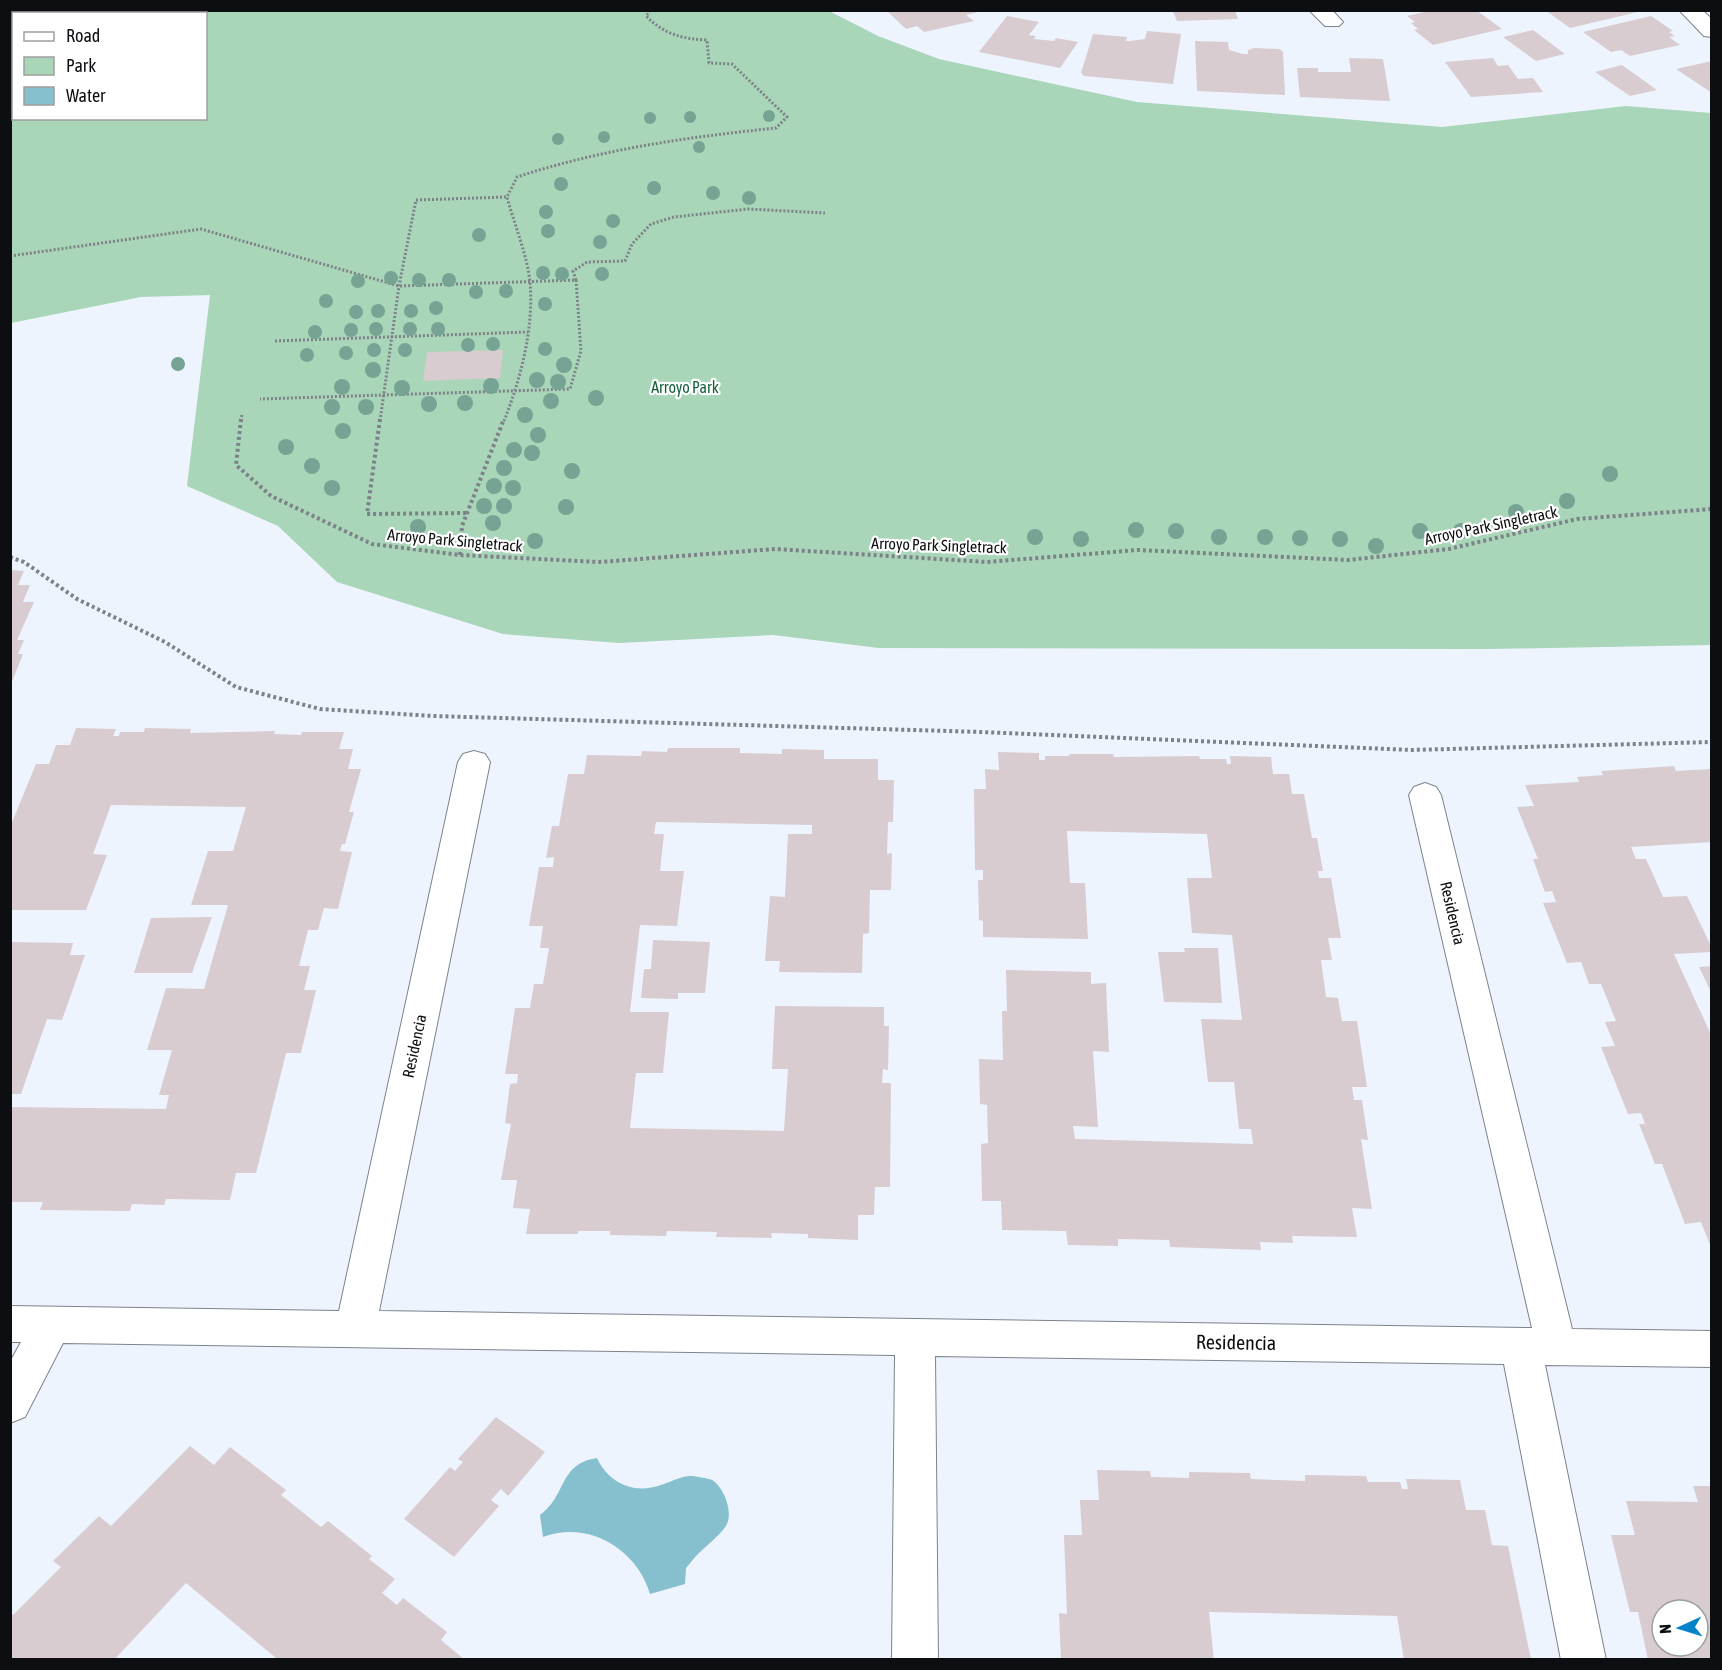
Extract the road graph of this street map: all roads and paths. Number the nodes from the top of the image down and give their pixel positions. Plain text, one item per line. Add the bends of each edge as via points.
1 (651, 10) edge
2 (1689, 10) edge
3 (1712, 31) edge
4 (507, 197) junction
5 (825, 213) dead end
6 (10, 256) edge
7 (576, 280) junction
8 (530, 281) junction
9 (399, 286) junction
10 (528, 332) junction
11 (392, 338) junction
12 (274, 341) dead end
13 (516, 390) junction
14 (384, 395) junction
15 (260, 399) dead end
16 (242, 414) dead end
17 (1712, 510) edge
18 (467, 513) junction
19 (460, 555) junction
20 (10, 557) edge
21 (1712, 742) edge
22 (474, 762) dead end
23 (1425, 795) dead end
24 (10, 1324) edge
25 (51, 1325) junction
26 (355, 1329) junction
27 (915, 1337) junction
28 (1538, 1346) junction
29 (1712, 1349) edge
30 (10, 1404) edge
31 (915, 1659) edge
32 (1584, 1659) edge

1 - 4 path via 646,16 661,32 682,39 706,40 709,63 732,64 787,117 776,128 701,135 564,160 517,177
2 - 3 street
4 - 8 path
4 - 9 path via 416,200
5 - 7 path via 748,209 674,217 651,224 632,244 625,261 587,262 573,272
6 - 9 path via 201,229
7 - 8 path
7 - 13 path via 581,351 570,389
8 - 9 path
8 - 10 path
9 - 11 path
10 - 11 path
10 - 13 path
11 - 12 path
11 - 14 path
13 - 14 path
13 - 18 path
14 - 15 path
14 - 18 path via 368,514
16 - 19 path, Arroyo Park Singletrack via 236,465 271,496 372,544
17 - 19 path, Arroyo Park Singletrack via 1577,519 1449,549 1348,560 1138,550 987,562 775,549 599,562
18 - 19 path
20 - 21 path via 24,562 76,598 165,642 236,687 320,709 1411,750
22 - 26 street, Residencia
23 - 28 street, Residencia
24 - 25 street, Residencia
25 - 26 street, Residencia
25 - 30 street
26 - 27 street, Residencia
27 - 28 street, Residencia
27 - 31 street
28 - 29 street, Residencia
28 - 32 street

